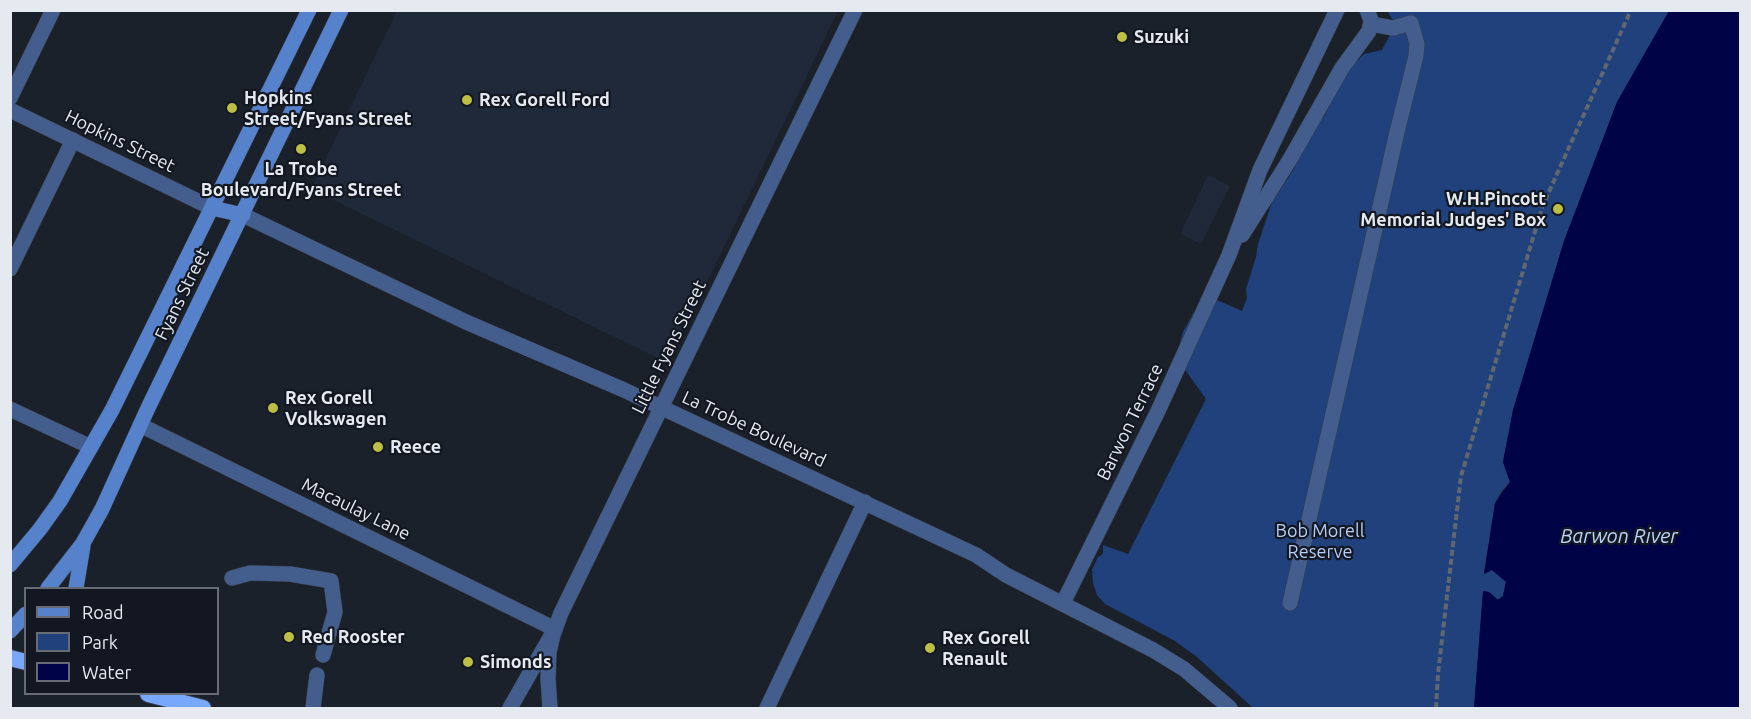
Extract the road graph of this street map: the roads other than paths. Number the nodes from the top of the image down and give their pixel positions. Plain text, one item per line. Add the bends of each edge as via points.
1 (53, 10) edge
2 (309, 10) edge
3 (342, 10) edge
4 (855, 10) edge
5 (1337, 10) edge
6 (1369, 17) edge
7 (10, 98) edge
8 (10, 110) edge
9 (73, 140) junction
10 (212, 208) junction
11 (243, 215) junction
12 (1229, 255) junction
13 (10, 269) edge
14 (662, 408) junction
15 (10, 409) edge
16 (140, 425) junction
17 (91, 447) junction
18 (865, 501) junction
19 (83, 543) junction
20 (10, 565) edge
21 (232, 578) dead end
22 (49, 587) edge
23 (76, 587) edge
24 (1063, 603) junction
25 (1290, 603) dead end
26 (24, 616) edge
27 (555, 629) junction
28 (10, 631) edge
29 (323, 655) dead end
30 (316, 675) dead end
31 (155, 695) edge
32 (203, 708) edge
33 (313, 708) edge
34 (510, 708) edge
35 (550, 708) edge
36 (766, 708) edge
37 (1230, 708) edge

1 - 7 street
2 - 10 main road, Fyans Street
3 - 11 main road, Fyans Street
4 - 14 street, Little Fyans Street
5 - 12 street, Barwon Terrace via 1260,170
6 - 12 street, Barwon Terrace via 1369,31 1342,68
6 - 25 street via 1394,28 1411,23 1416,56
8 - 9 street, Hopkins Street
9 - 10 street, Hopkins Street
9 - 13 street
10 - 11 main road
10 - 17 main road, Fyans Street
11 - 14 street, La Trobe Boulevard via 466,322
11 - 16 main road, Fyans Street
12 - 24 street, Barwon Terrace via 1158,411
14 - 18 street, La Trobe Boulevard
14 - 27 street, Little Fyans Street
15 - 17 street
16 - 19 main road, Fyans Street
16 - 27 street, Macaulay Lane
17 - 20 main road, Fyans Street via 49,518
18 - 24 street, La Trobe Boulevard
18 - 36 street
19 - 22 main road, Fyans Street
19 - 23 main road
21 - 29 street via 250,573 290,574 331,581 336,612
24 - 37 street, La Trobe Boulevard via 1167,658
26 - 28 main road
27 - 34 street
27 - 35 street, Little Fyans Street via 548,662
30 - 33 street
31 - 32 highway

